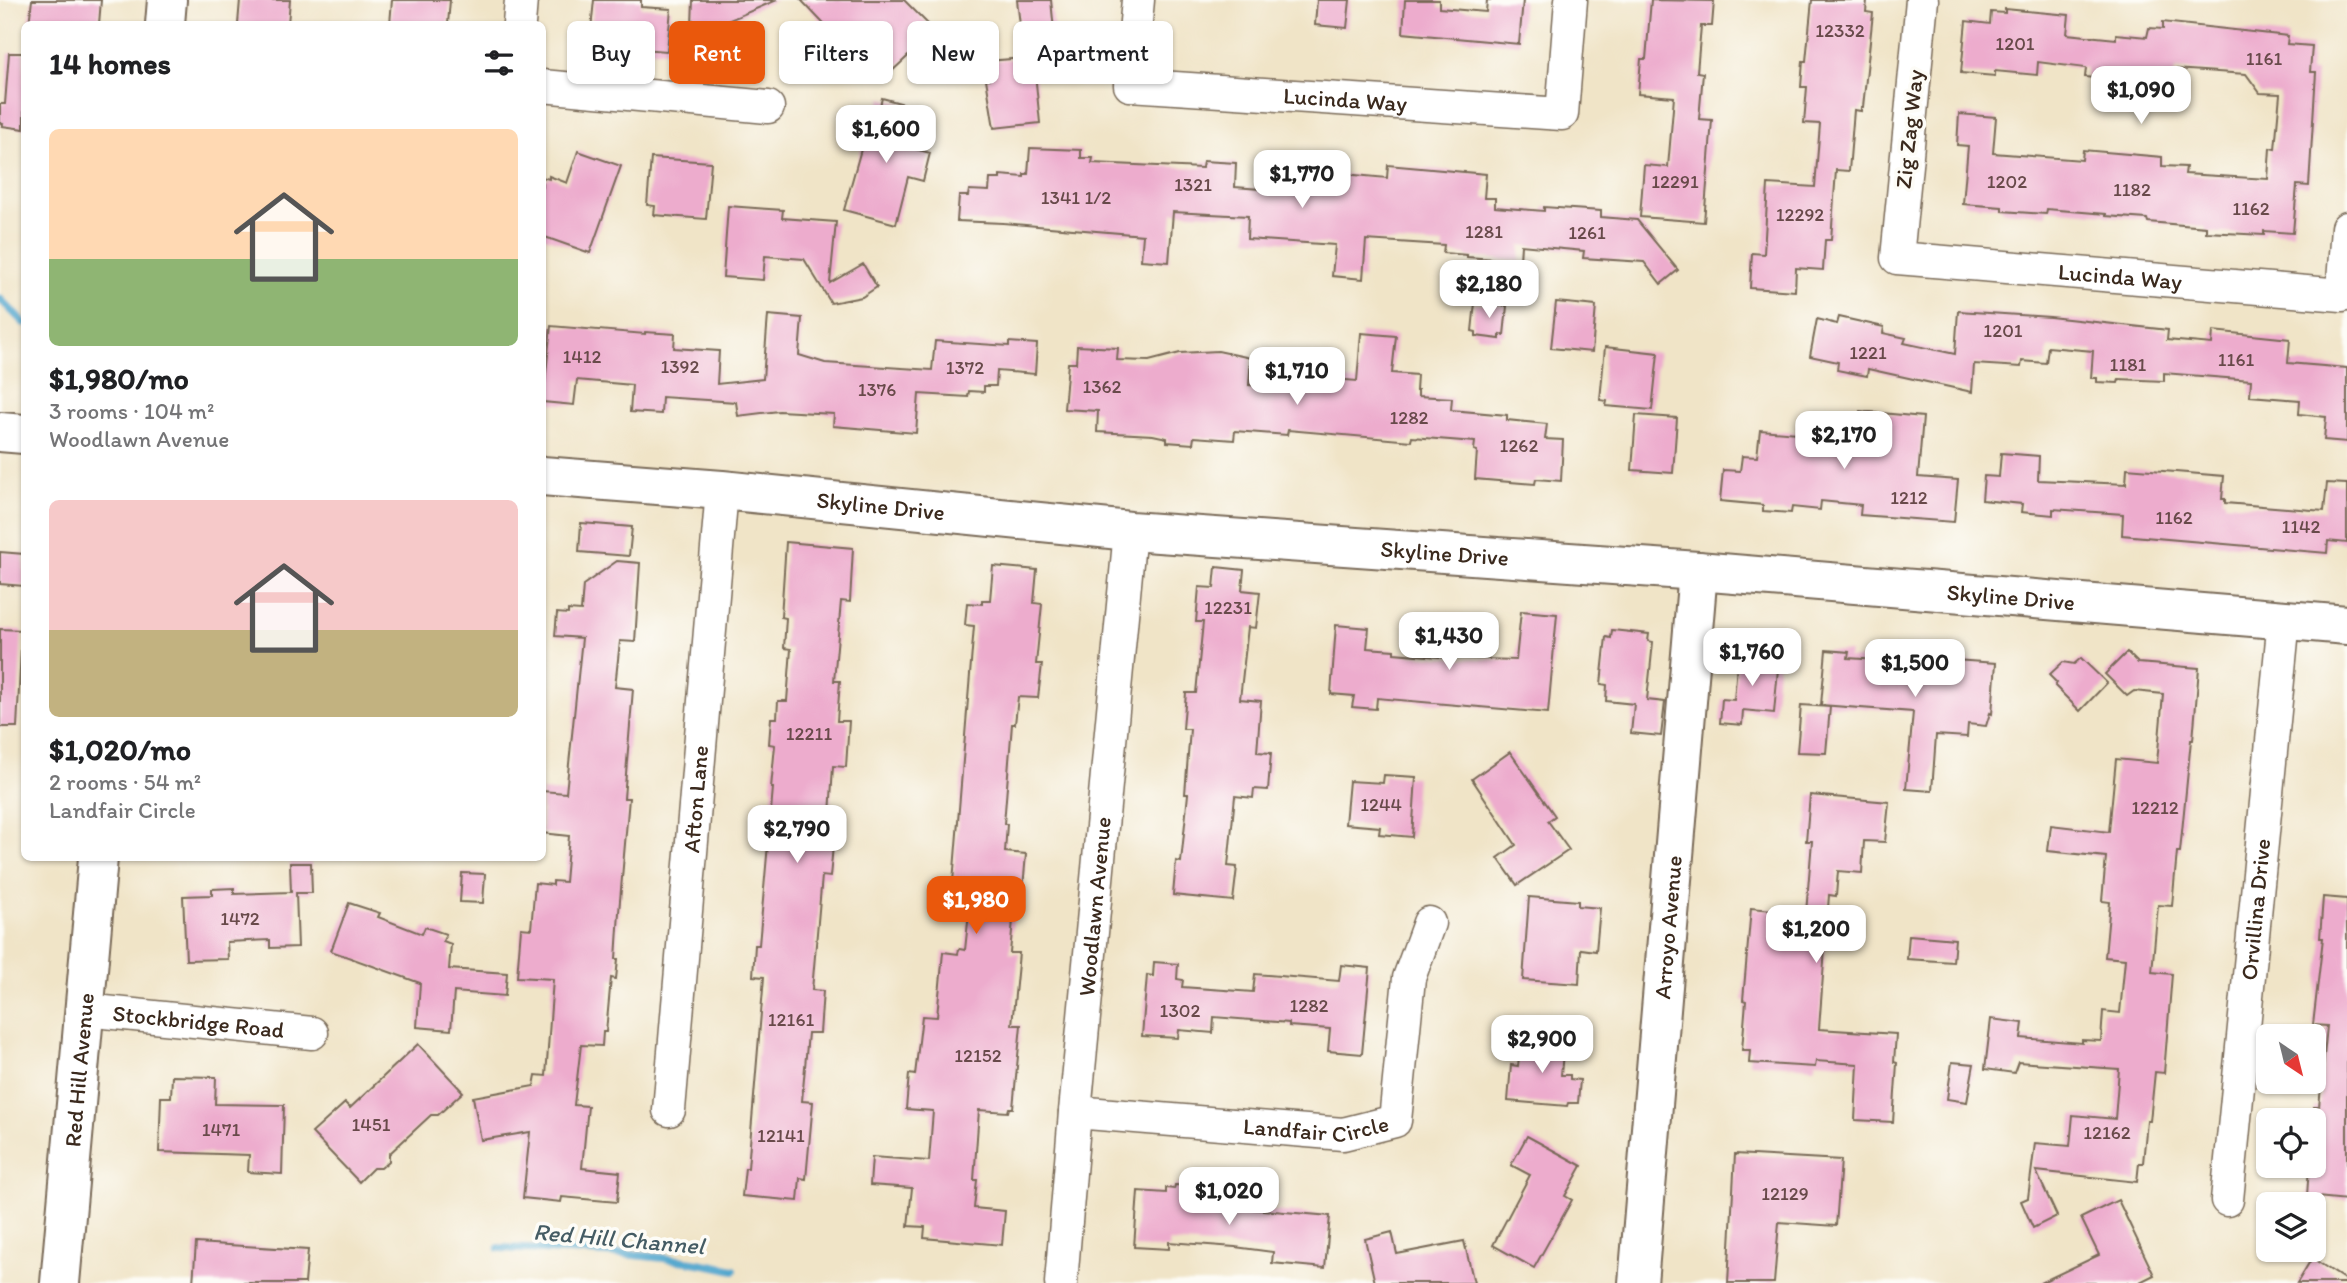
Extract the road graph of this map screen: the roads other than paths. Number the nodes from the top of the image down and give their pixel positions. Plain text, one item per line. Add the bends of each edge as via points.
1 (167, 0) edge
2 (522, 0) edge
3 (1138, 0) edge
4 (1571, 0) edge
5 (1922, 0) edge
6 (165, 21) edge
7 (519, 21) edge
8 (546, 86) edge
9 (768, 107) dead end
10 (2347, 228) edge
11 (1897, 258) joint
12 (0, 432) edge
13 (21, 434) edge
14 (546, 476) edge
15 (722, 491) junction
16 (1130, 531) junction
17 (1698, 571) junction
18 (2284, 619) junction
19 (2347, 625) edge
20 (98, 861) edge
21 (1429, 923) dead end
22 (85, 1010) junction
23 (312, 1032) dead end
24 (669, 1110) dead end
25 (1074, 1112) junction
26 (2227, 1200) dead end
27 (60, 1283) edge
28 (1061, 1283) edge
29 (1638, 1283) edge

1 - 6 street
2 - 7 street
3 - 4 street, Lucinda Way via 1130,85 1562,114
5 - 11 street, Zig Zag Way
8 - 9 street
10 - 11 street, Lucinda Way via 2342,295
12 - 13 street
14 - 15 street, Skyline Drive
15 - 16 street, Skyline Drive
15 - 24 street, Afton Lane
16 - 17 street, Skyline Drive
16 - 25 street, Woodlawn Avenue
17 - 18 street, Skyline Drive
17 - 29 street, Arroyo Avenue
18 - 19 street, Skyline Drive
18 - 26 street, Orvillina Drive
20 - 22 street, Red Hill Avenue
21 - 25 street, Landfair Circle via 1409,978 1395,1121 1343,1134
22 - 23 street, Stockbridge Road
22 - 27 street, Red Hill Avenue
25 - 28 street, Woodlawn Avenue

